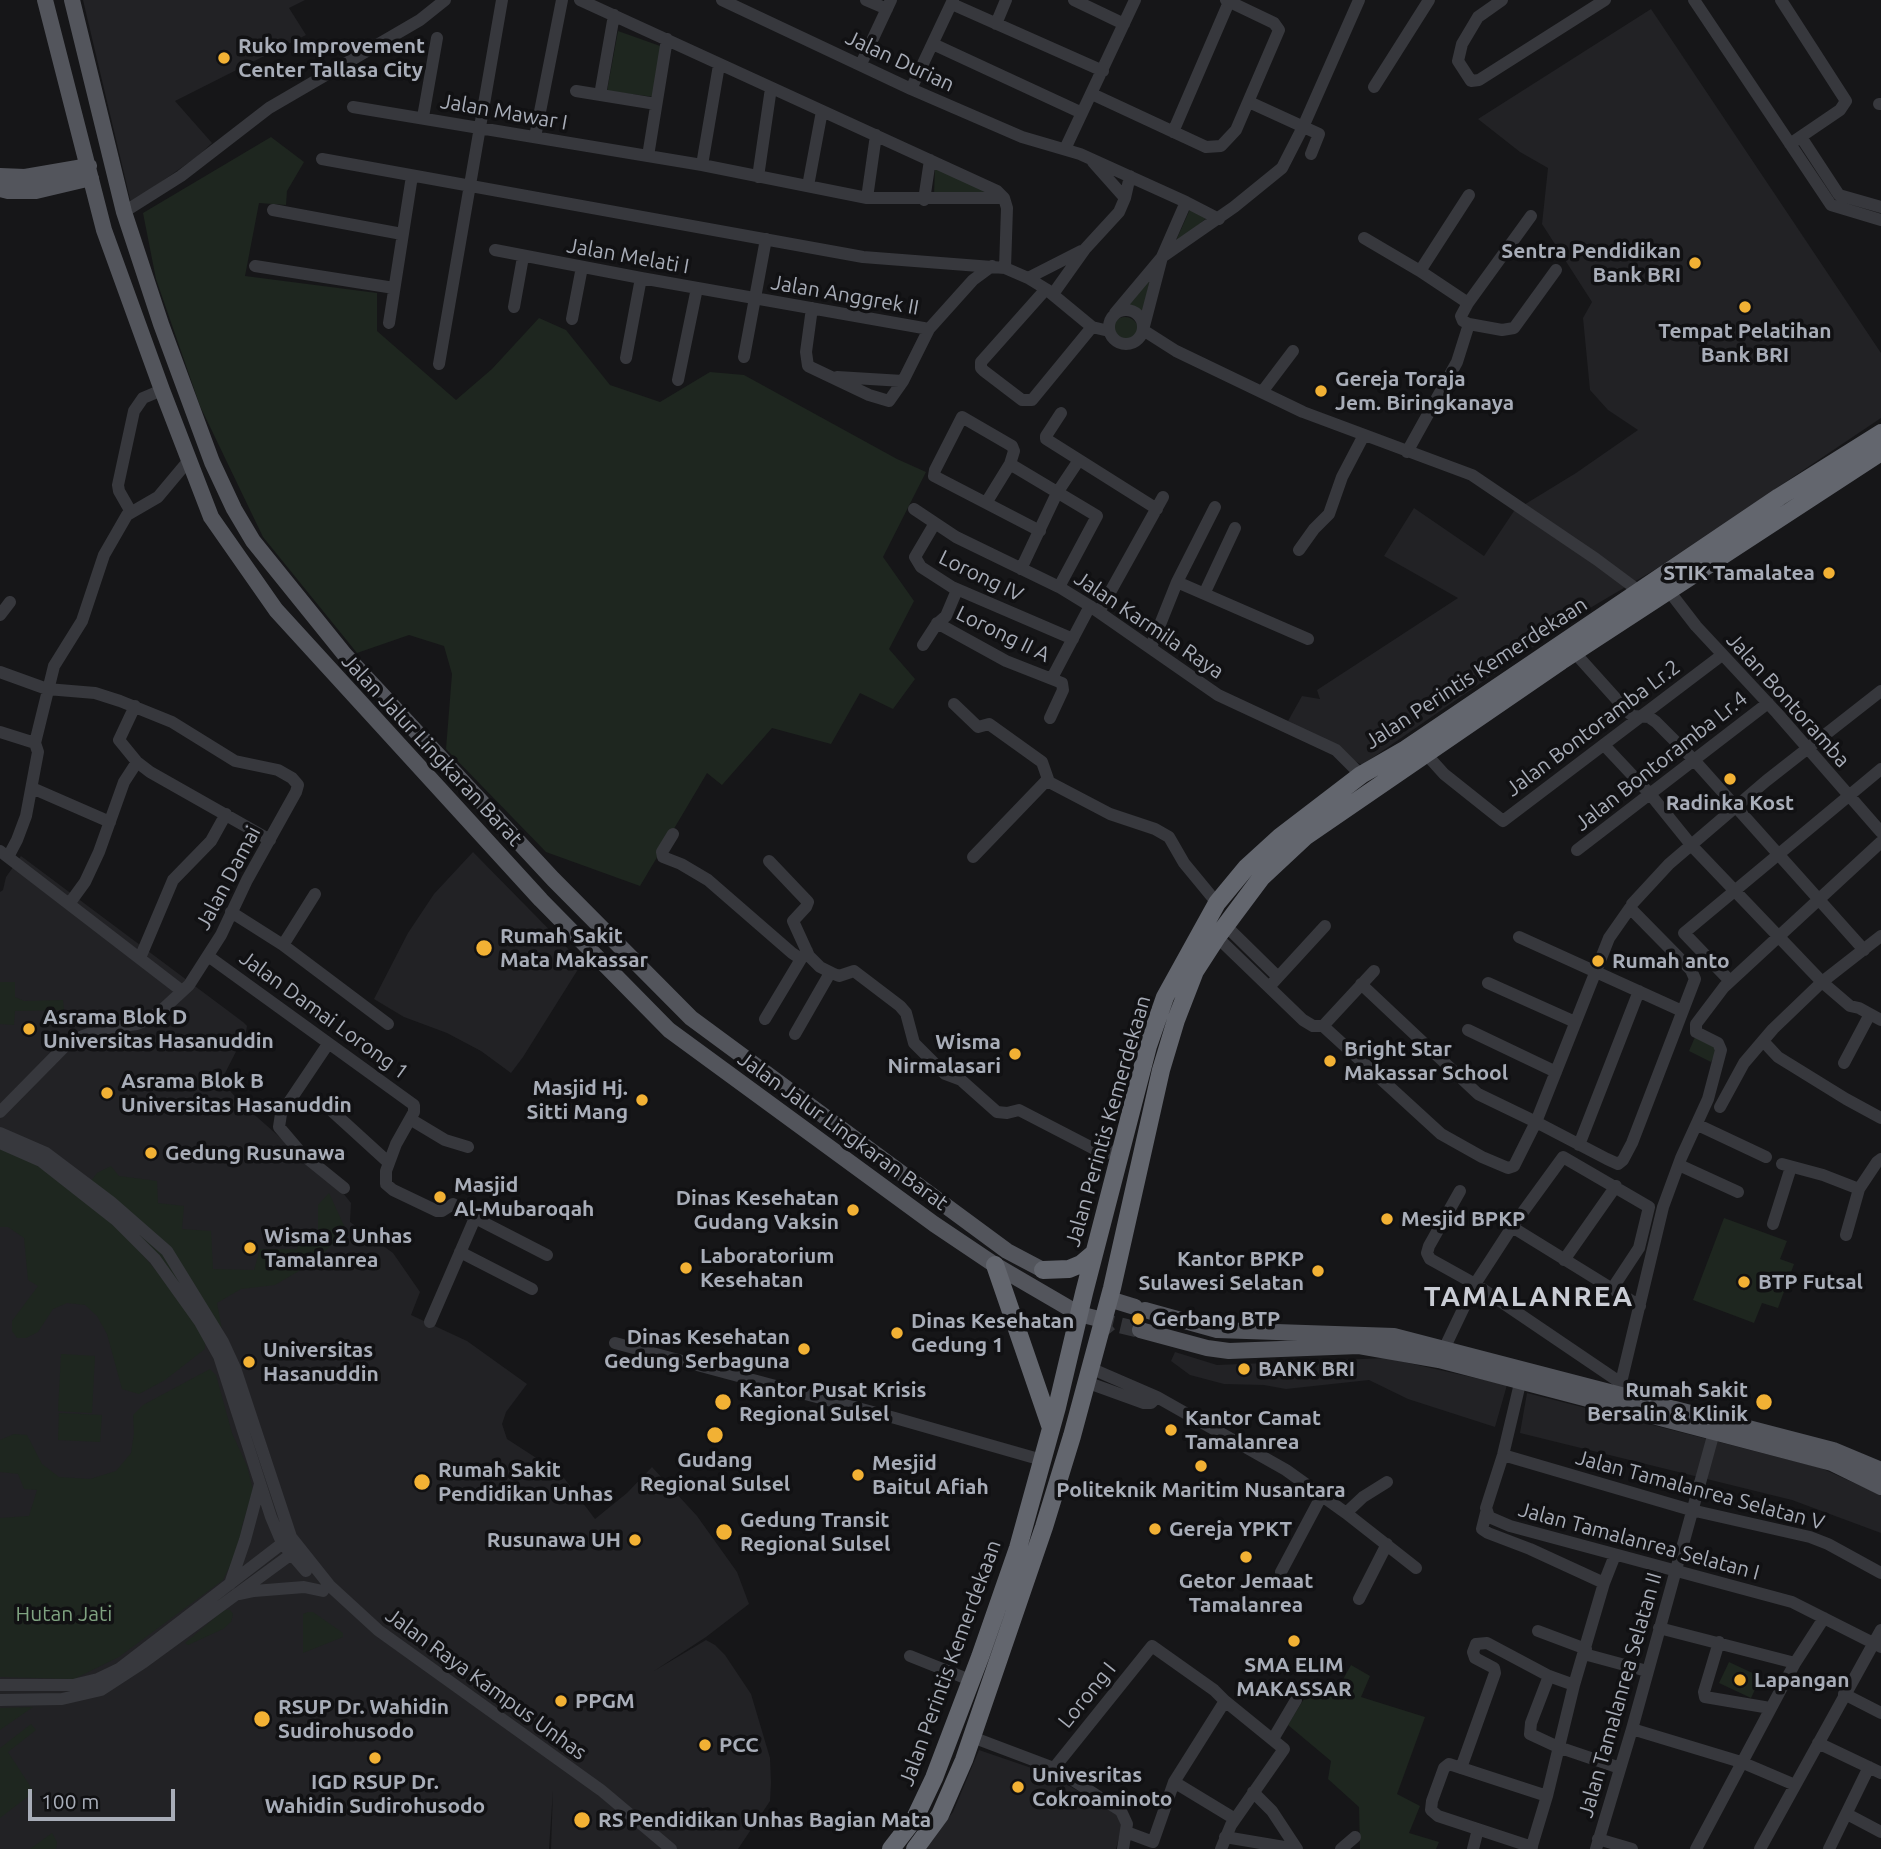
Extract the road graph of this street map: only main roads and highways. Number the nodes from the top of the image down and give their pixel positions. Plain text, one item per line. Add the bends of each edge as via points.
1 (45, 0) edge
2 (72, 0) edge
3 (84, 47) junction
4 (58, 54) junction
5 (90, 172) junction
6 (0, 176) edge
7 (0, 189) edge
8 (1881, 433) edge
9 (1880, 456) edge
10 (345, 655) junction
11 (1545, 664) junction
12 (328, 669) junction
13 (1094, 1253) junction
14 (995, 1265) junction
15 (1043, 1270) joint
16 (1084, 1293) junction
17 (1109, 1299) junction
18 (1077, 1320) junction
19 (1101, 1325) junction
20 (1140, 1330) tunnel mouth
21 (1394, 1344) junction
22 (1522, 1375) junction
23 (1716, 1427) junction
24 (1051, 1428) junction
25 (1881, 1470) edge
26 (1881, 1487) edge
27 (944, 1751) junction
28 (964, 1759) junction
29 (891, 1849) edge
30 (915, 1849) edge

1 - 4 main road, Jalan Jalur Lingkaran Barat
2 - 3 main road, Jalan Jalur Lingkaran Barat
3 - 4 main road
3 - 10 main road, Jalan Jalur Lingkaran Barat via 124,212 212,462 253,541
4 - 5 main road, Jalan Jalur Lingkaran Barat
5 - 6 main road
5 - 7 main road via 36,191
5 - 12 main road, Jalan Jalur Lingkaran Barat via 104,230 211,517 276,610
8 - 11 highway, Jalan Perintis Kemerdekaan via 1639,591
9 - 11 highway, Jalan Perintis Kemerdekaan via 1575,653
10 - 12 main road
10 - 15 main road, Jalan Jalur Lingkaran Barat via 553,879 691,1018 1007,1251
11 - 13 highway, Jalan Perintis Kemerdekaan via 1360,775 1280,837 1217,903 1165,997
11 - 17 highway, Jalan Perintis Kemerdekaan via 1426,754 1306,836 1261,878 1221,931 1195,971 1172,1033
12 - 14 main road, Jalan Jalur Lingkaran Barat via 541,900 669,1030
13 - 15 highway via 1069,1269
13 - 16 highway, Jalan Perintis Kemerdekaan
14 - 18 main road, Jalan Jalur Lingkaran Barat
14 - 24 highway
16 - 17 highway
16 - 18 highway, Jalan Perintis Kemerdekaan
17 - 19 highway, Jalan Perintis Kemerdekaan
17 - 21 main road via 1217,1330
18 - 19 highway
18 - 24 highway, Jalan Perintis Kemerdekaan
19 - 28 highway, Jalan Perintis Kemerdekaan via 1044,1527
20 - 21 main road via 1229,1351
21 - 22 main road via 1439,1360
21 - 22 main road via 1444,1349
22 - 23 main road
22 - 23 main road via 1620,1389
23 - 25 main road via 1833,1450
23 - 26 main road via 1832,1463
24 - 27 highway, Jalan Perintis Kemerdekaan via 1018,1548
27 - 28 highway
27 - 29 highway, Jalan Perintis Kemerdekaan via 915,1818
28 - 30 highway, Jalan Perintis Kemerdekaan via 940,1815

